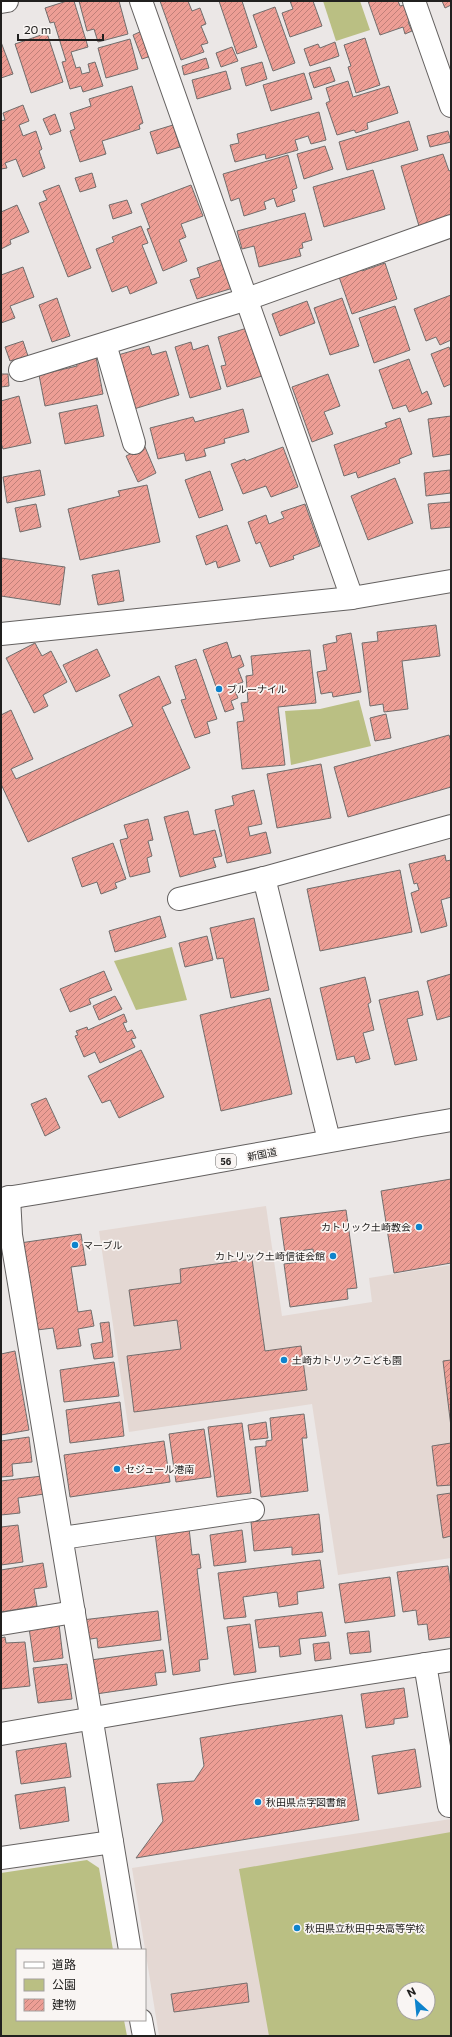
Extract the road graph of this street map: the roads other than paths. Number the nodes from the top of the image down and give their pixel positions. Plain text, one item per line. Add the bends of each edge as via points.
1 (7, 1) edge
2 (141, 1) edge
3 (414, 1) edge
4 (1, 2) edge
5 (451, 106) edge
6 (451, 226) edge
7 (247, 299) junction
8 (105, 344) junction
9 (20, 370) dead end
10 (134, 443) dead end
11 (451, 581) edge
12 (352, 598) junction
13 (1, 634) edge
14 (451, 826) edge
15 (264, 878) junction
16 (179, 899) dead end
17 (451, 1120) edge
18 (329, 1140) junction
19 (5, 1198) edge
20 (252, 1510) dead end
21 (62, 1538) junction
22 (74, 1612) junction
23 (1, 1624) edge
24 (451, 1660) edge
25 (425, 1664) junction
26 (91, 1718) junction
27 (1, 1734) edge
28 (451, 1806) edge
29 (112, 1842) junction
30 (1, 1858) edge
31 (130, 1949) edge
32 (141, 2021) edge
33 (144, 2036) edge

1 - 4 street
2 - 7 street
3 - 5 street
6 - 7 street
7 - 8 street
7 - 12 street
8 - 9 street
8 - 10 street
11 - 12 street
12 - 13 street
14 - 15 street
15 - 16 street
15 - 18 street
17 - 18 street, 新国道 / 56
18 - 19 street, 新国道 / 56 via 208,1164
19 - 21 street
20 - 21 street
21 - 22 street
22 - 23 street
22 - 26 street
24 - 25 street
25 - 26 street
25 - 28 street
26 - 27 street
26 - 29 street
29 - 30 street
29 - 31 street
32 - 33 street

